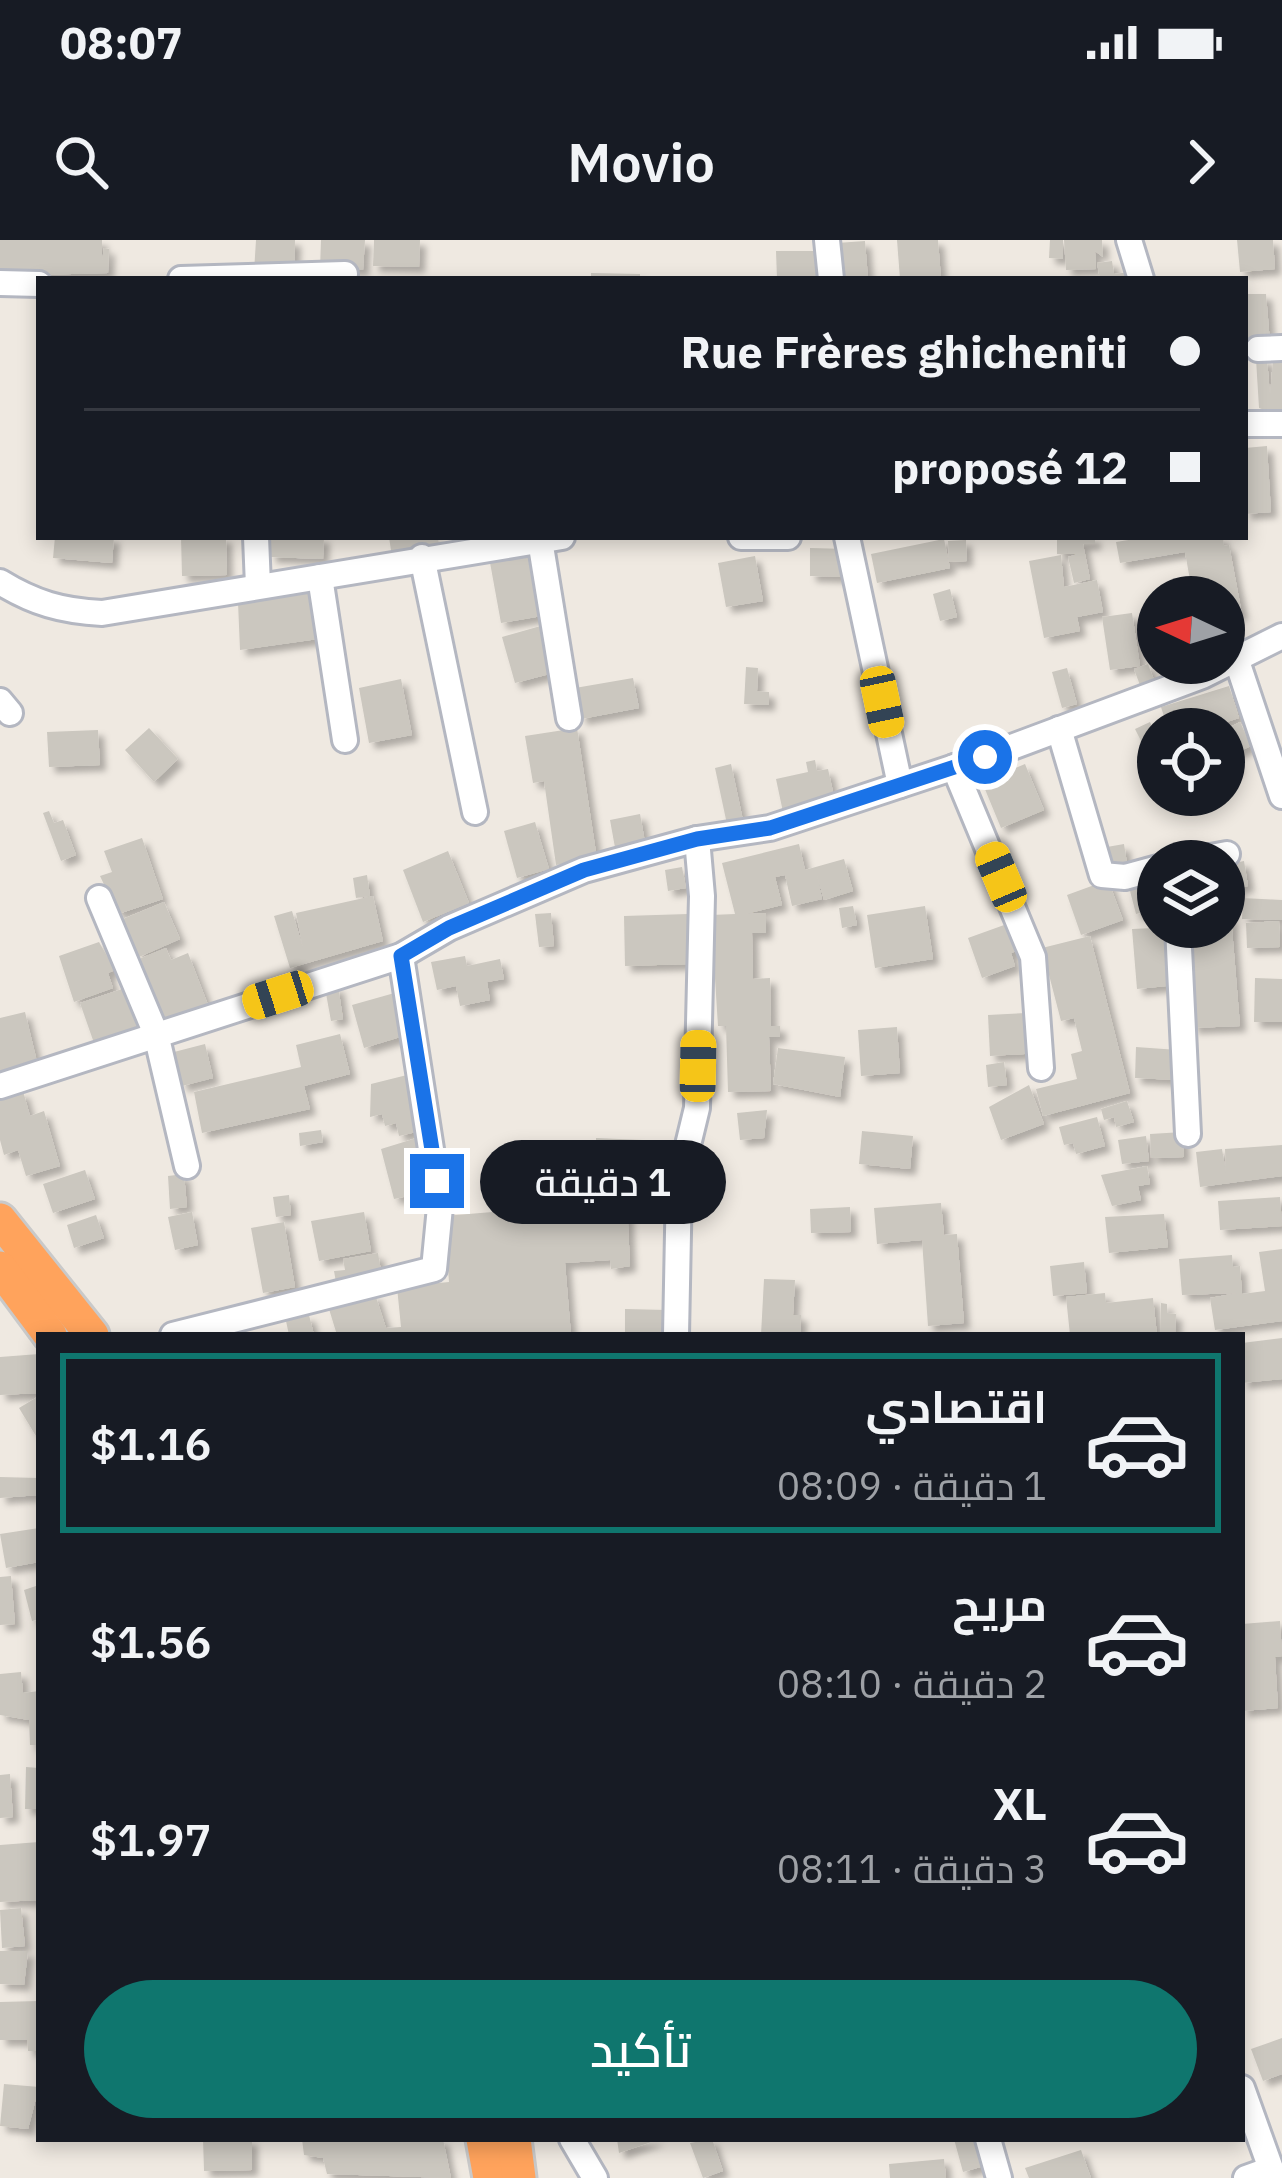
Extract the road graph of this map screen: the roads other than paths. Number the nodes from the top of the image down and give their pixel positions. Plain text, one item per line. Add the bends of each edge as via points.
1 (827, 240) edge
2 (1129, 240) edge
3 (345, 274) dead end
4 (279, 276) edge
5 (831, 276) edge
6 (1141, 276) edge
7 (0, 283) edge
8 (36, 284) edge
9 (1248, 424) edge
10 (1282, 424) edge
11 (256, 540) edge
12 (530, 540) edge
13 (551, 540) edge
14 (848, 540) edge
15 (436, 549) edge
16 (320, 577) junction
17 (0, 582) edge
18 (258, 586) junction
19 (1282, 636) edge
20 (1245, 654) edge
21 (1180, 684) edge
22 (1245, 684) edge
23 (569, 718) dead end
24 (1059, 729) junction
25 (345, 740) dead end
26 (954, 767) junction
27 (900, 785) junction
28 (1282, 796) edge
29 (475, 812) dead end
30 (697, 839) junction
31 (1137, 874) edge
32 (98, 898) dead end
33 (1179, 948) edge
34 (401, 956) junction
35 (156, 1034) junction
36 (1041, 1068) dead end
37 (0, 1086) edge
38 (1188, 1133) dead end
39 (187, 1166) dead end
40 (0, 1220) edge
41 (0, 1268) edge
42 (48, 1332) edge
43 (90, 1332) edge
44 (185, 1332) edge
45 (676, 1332) edge
46 (1245, 2096) edge
47 (484, 2142) edge
48 (514, 2142) edge
49 (574, 2142) edge
50 (989, 2142) edge
51 (1273, 2174) edge
52 (490, 2178) edge
53 (520, 2178) edge
54 (595, 2178) edge
55 (999, 2178) edge
56 (1246, 2178) edge

1 - 5 street
2 - 6 street
3 - 4 street
7 - 8 street
9 - 10 street
11 - 18 street
12 - 15 street
13 - 23 street
14 - 27 street
15 - 16 street
15 - 29 street
16 - 18 street
16 - 25 street
17 - 18 street via 32,602 102,614
19 - 20 street
21 - 24 street
22 - 28 street
24 - 26 street
24 - 31 street via 1102,875
26 - 27 street
26 - 36 street via 1033,957
27 - 30 street via 770,828
30 - 34 street via 584,870
30 - 45 street via 697,1108 679,1182
32 - 35 street
33 - 38 street
34 - 35 street
34 - 44 street via 440,1207 434,1268
35 - 37 street
35 - 39 street
40 - 43 highway
41 - 42 highway
46 - 51 street
47 - 52 highway
48 - 53 highway
49 - 54 street
50 - 55 street
51 - 56 street

